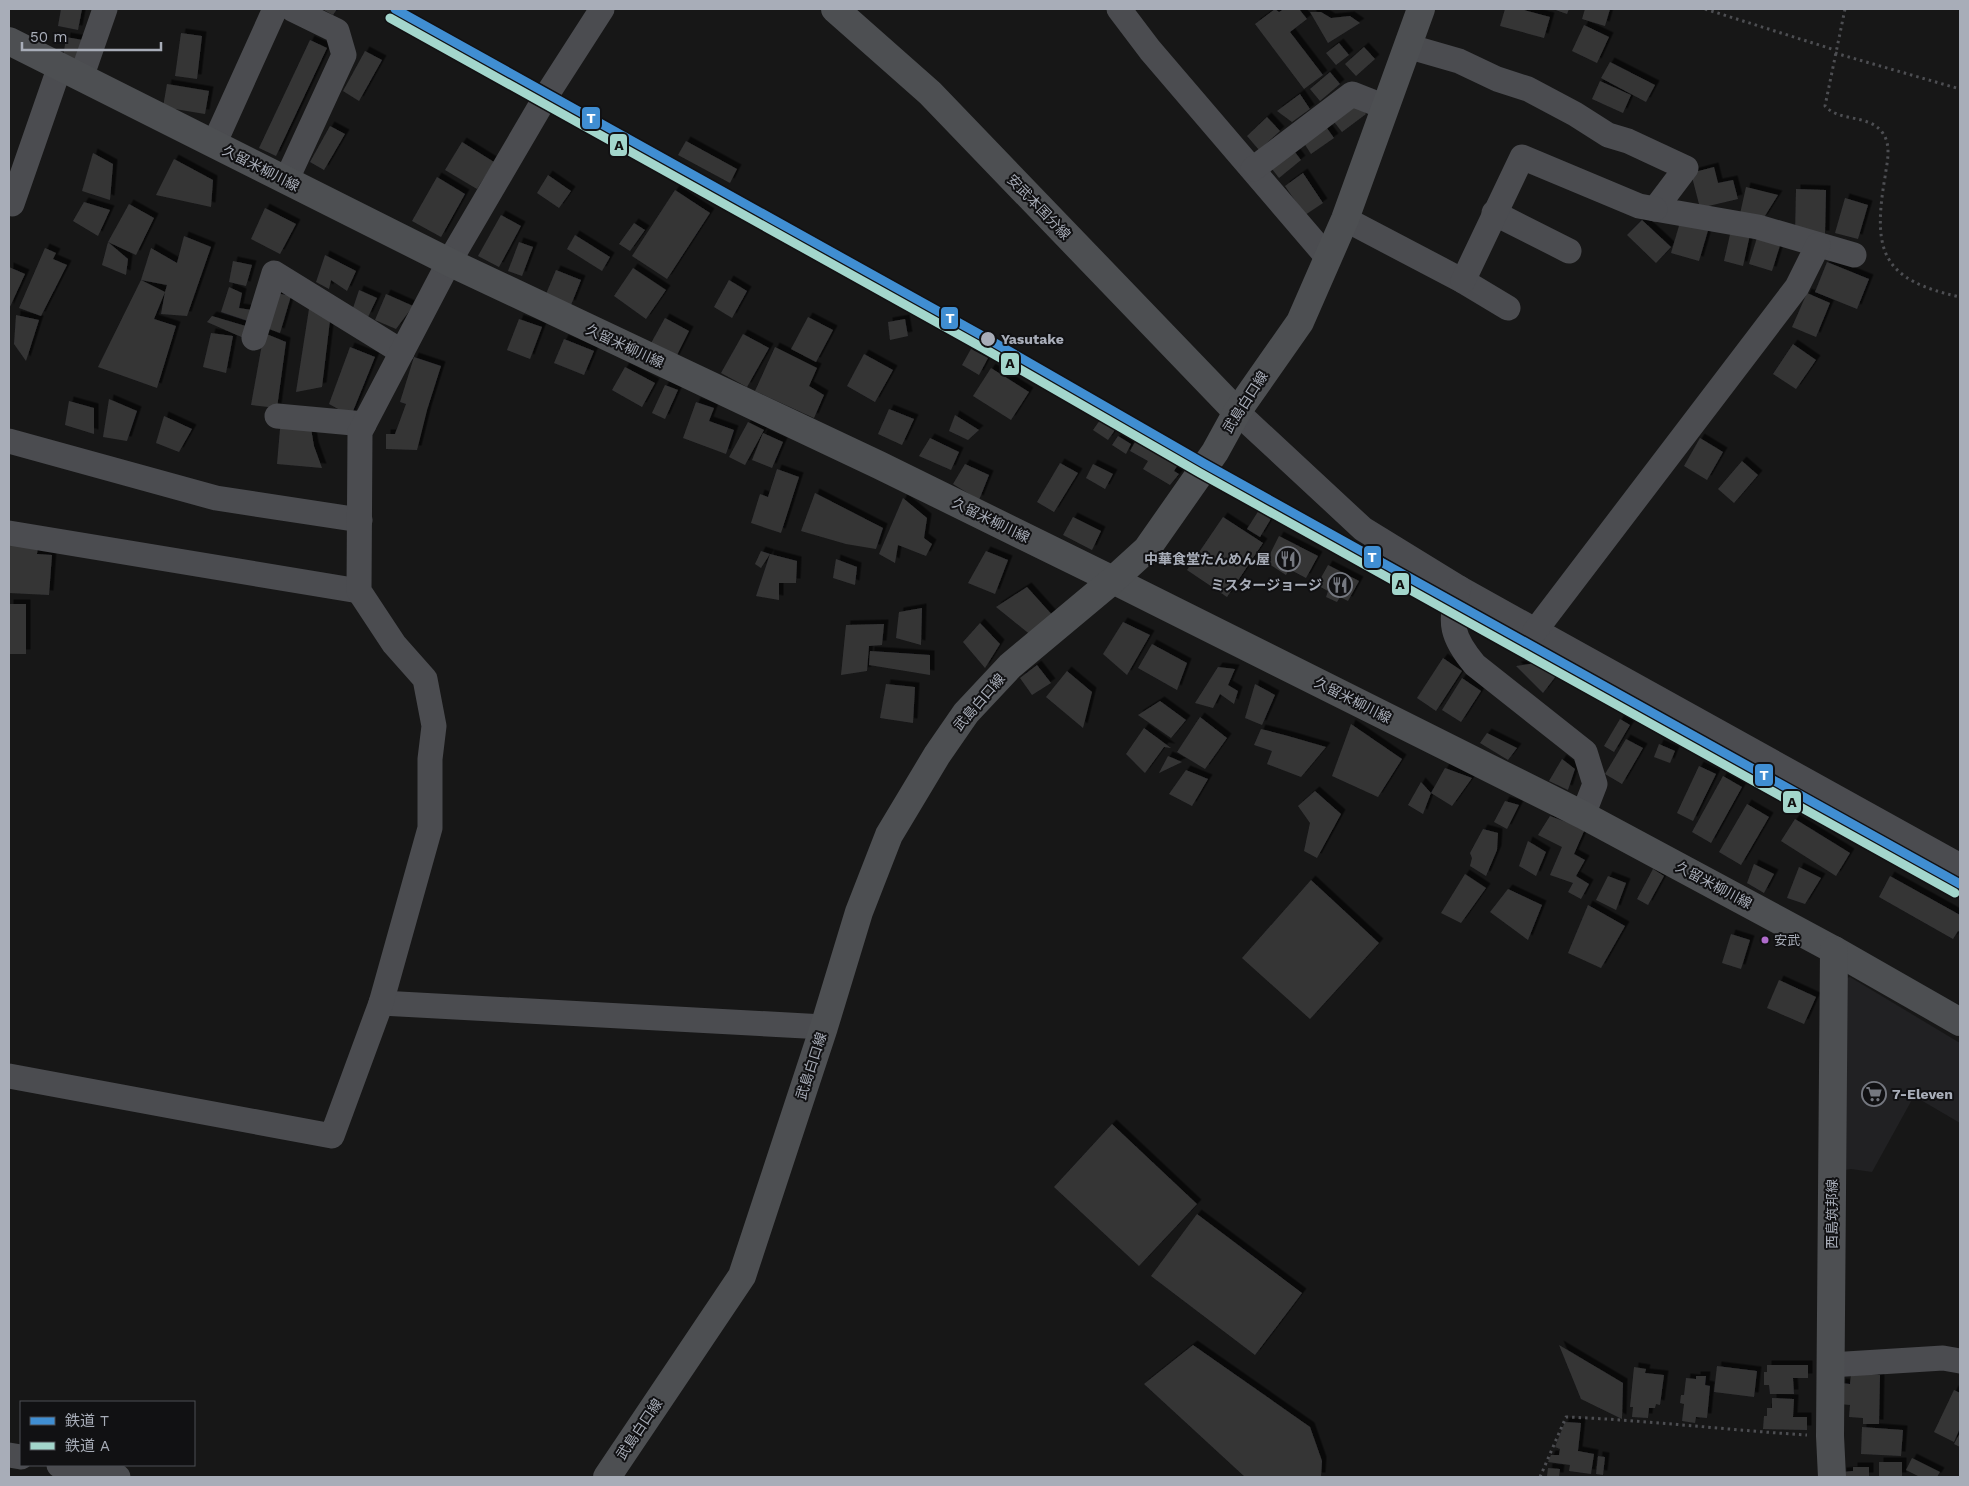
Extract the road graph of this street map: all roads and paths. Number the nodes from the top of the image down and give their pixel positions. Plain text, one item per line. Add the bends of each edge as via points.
1 (105, 9) edge
2 (275, 9) edge
3 (292, 9) edge
4 (602, 9) edge
5 (835, 9) edge
6 (1119, 9) edge
7 (1420, 9) edge
8 (1705, 9) edge
9 (1844, 9) edge
10 (1710, 10) edge
11 (9, 42) edge
12 (1407, 46) junction
13 (1835, 51) junction
14 (70, 72) junction
15 (1960, 89) edge
16 (1385, 107) junction
17 (214, 144) junction
18 (1253, 168) junction
19 (286, 180) junction
20 (9, 203) edge
21 (1655, 208) junction
22 (1494, 213) junction
23 (1345, 219) junction
24 (1818, 245) junction
25 (1569, 251) dead end
26 (1854, 255) dead end
27 (1328, 258) junction
28 (449, 262) junction
29 (1463, 281) junction
30 (1960, 297) edge
31 (1508, 308) dead end
32 (254, 338) dead end
33 (402, 352) junction
34 (1237, 412) junction
35 (277, 416) dead end
36 (364, 424) junction
37 (9, 441) edge
38 (360, 520) junction
39 (9, 534) edge
40 (1113, 580) junction
41 (1459, 588) junction
42 (359, 591) junction
43 (1535, 630) junction
44 (1583, 815) junction
45 (1960, 866) edge
46 (1834, 950) junction
47 (381, 1003) junction
48 (1960, 1022) edge
49 (824, 1028) junction
50 (9, 1076) edge
51 (1960, 1361) edge
52 (1830, 1365) junction
53 (1830, 1436) junction
54 (64, 1466) edge
55 (118, 1477) edge
56 (607, 1477) edge
57 (1540, 1477) edge
58 (1832, 1477) edge

1 - 14 street
2 - 17 street
3 - 19 street via 337,31 344,55
4 - 28 street via 548,93
5 - 34 main road, 安武本国分線 via 930,93
6 - 18 street via 1150,50
7 - 12 main road, 武島白口線
8 - 10 path
9 - 13 path
10 - 13 path
11 - 14 main road, 久留米柳川線
12 - 16 main road, 武島白口線
12 - 21 street via 1460,61 1497,79 1528,89 1608,135 1686,168
13 - 15 path
13 - 30 path via 1825,106 1831,113 1866,121 1882,131 1887,142 1880,225 1882,244 1888,258 1898,273 1911,281
14 - 17 main road, 久留米柳川線
14 - 20 street via 12,204
16 - 18 street via 1352,94
16 - 23 main road, 武島白口線
17 - 19 main road, 久留米柳川線
18 - 27 street
19 - 28 main road, 久留米柳川線
21 - 22 street via 1639,206 1522,157
21 - 24 street via 1758,227
22 - 25 street
22 - 29 street
23 - 27 main road, 武島白口線
23 - 29 street
24 - 26 street
24 - 43 street via 1797,287
27 - 34 main road, 武島白口線 via 1300,322
28 - 33 street
28 - 40 main road, 久留米柳川線
29 - 31 street
32 - 33 street via 274,273
33 - 36 street
34 - 40 main road, 武島白口線 via 1215,452 1147,549
34 - 41 street via 1363,529
35 - 36 street
36 - 38 street via 360,432
37 - 38 street via 216,498
38 - 42 street
39 - 42 street
40 - 44 main road, 久留米柳川線
40 - 49 main road, 武島白口線 via 1010,666 966,713 937,755 888,835 859,912
41 - 43 street
41 - 44 street via 1454,602 1453,627 1461,648 1475,665 1585,752 1595,784
42 - 47 street via 394,644 425,679 434,726 430,759 430,828
43 - 45 street
44 - 46 main road, 久留米柳川線
46 - 48 main road, 久留米柳川線
46 - 52 main road, 西島筑邦線
47 - 49 street
47 - 50 street via 332,1136
49 - 56 main road, 武島白口線 via 742,1276
51 - 52 street via 1944,1358
52 - 53 main road, 西島筑邦線
53 - 57 path via 1566,1417
53 - 58 main road, 西島筑邦線
54 - 55 street

